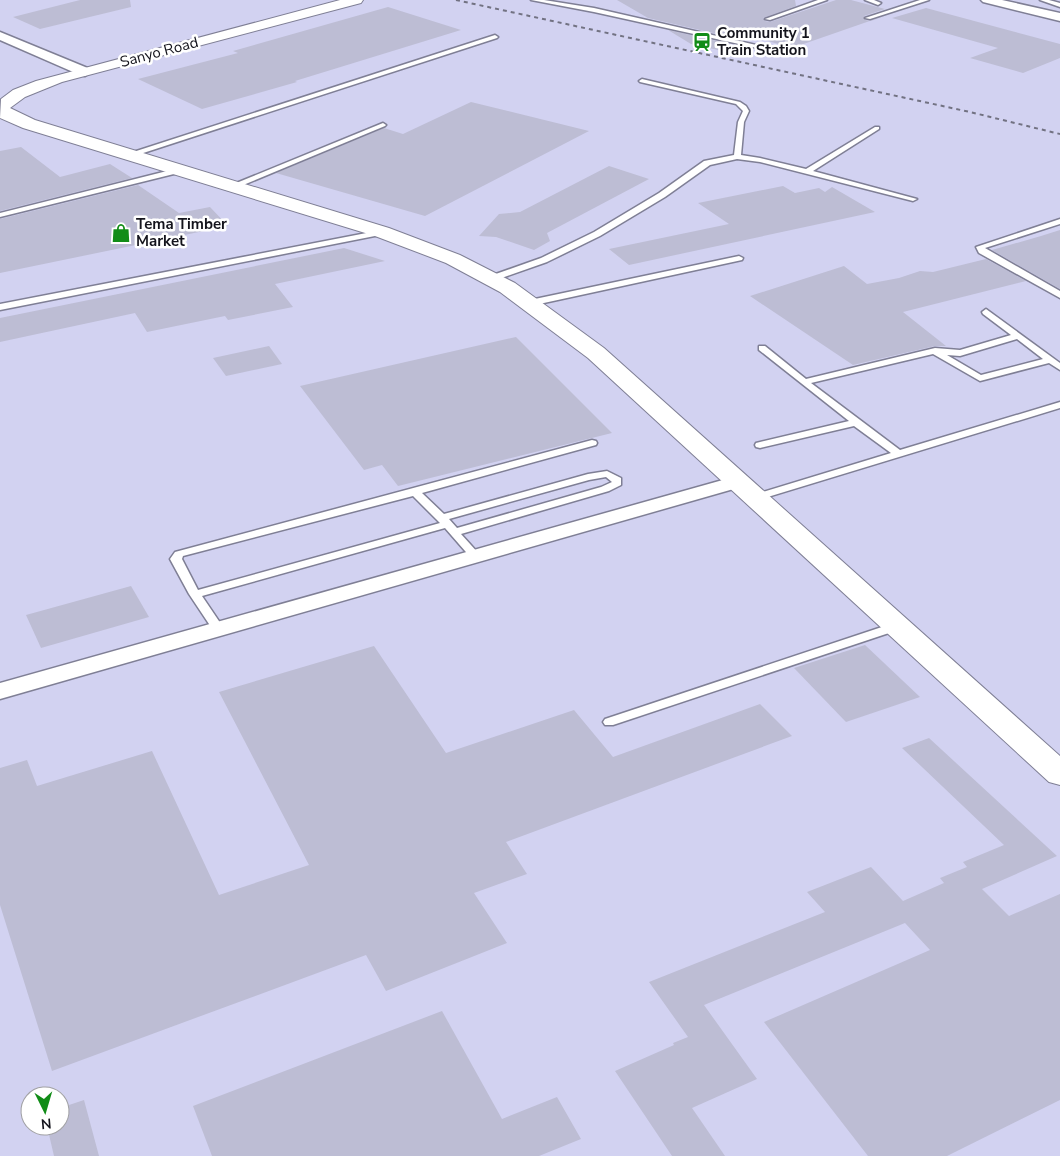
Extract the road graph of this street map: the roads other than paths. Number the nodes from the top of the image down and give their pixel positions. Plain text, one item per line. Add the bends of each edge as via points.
1 (356, 0) edge
2 (534, 0) edge
3 (824, 0) edge
4 (868, 0) edge
5 (926, 0) edge
6 (987, 0) edge
7 (1042, 0) edge
8 (878, 3) dead end
9 (1060, 5) edge
10 (1057, 15) edge
11 (868, 18) dead end
12 (768, 19) dead end
13 (0, 36) edge
14 (495, 37) dead end
15 (780, 51) dead end
16 (85, 72) junction
17 (642, 81) dead end
18 (1, 110) edge
19 (383, 125) dead end
20 (877, 128) dead end
21 (128, 155) junction
22 (737, 157) junction
23 (178, 170) junction
24 (807, 172) junction
25 (233, 186) junction
26 (913, 199) dead end
27 (0, 215) edge
28 (1060, 221) edge
29 (382, 232) junction
30 (739, 258) dead end
31 (493, 278) junction
32 (1060, 294) edge
33 (530, 303) junction
34 (0, 308) edge
35 (986, 312) dead end
36 (1017, 336) junction
37 (762, 348) dead end
38 (935, 351) junction
39 (1049, 360) junction
40 (1060, 368) edge
41 (804, 382) junction
42 (1060, 405) edge
43 (857, 422) junction
44 (592, 442) dead end
45 (760, 444) dead end
46 (899, 454) junction
47 (737, 482) junction
48 (415, 492) junction
49 (754, 498) junction
50 (444, 521) junction
51 (456, 532) junction
52 (476, 557) junction
53 (195, 594) junction
54 (897, 626) junction
55 (219, 630) junction
56 (0, 691) edge
57 (609, 722) dead end
58 (1060, 774) edge

1 - 16 street, Sanyo Road
2 - 15 lane
3 - 12 lane
4 - 8 lane
5 - 11 lane
6 - 10 street
7 - 9 lane
13 - 16 street
14 - 21 lane
16 - 18 street, Sanyo Road via 20,92 7,100
17 - 22 lane via 744,107 746,111 741,122
18 - 21 street, Sanyo Road via 29,124
19 - 25 lane
20 - 24 lane
21 - 23 street, Sanyo Road
22 - 24 lane
22 - 31 lane via 707,163 597,234 544,260
23 - 25 street, Sanyo Road
23 - 27 lane
24 - 26 lane
25 - 29 street, Sanyo Road
28 - 32 lane via 980,247
29 - 31 street, Sanyo Road
29 - 34 lane
30 - 33 lane
31 - 33 street, Sanyo Road
33 - 47 street, Sanyo Road via 596,353
35 - 36 lane
36 - 38 lane via 960,353
36 - 39 lane
37 - 41 lane
38 - 39 lane via 980,378
38 - 41 lane
39 - 40 lane
41 - 43 lane
42 - 46 lane
43 - 45 lane
43 - 46 lane
44 - 48 lane
46 - 49 lane
47 - 49 street, Sanyo Road
47 - 52 street
48 - 50 lane
48 - 53 lane via 180,554 176,559
49 - 54 street, Sanyo Road
50 - 51 lane
50 - 51 lane via 588,477 607,474 616,478 617,483 606,489
50 - 53 lane
51 - 52 lane
52 - 55 street
53 - 55 lane
54 - 57 lane
54 - 58 street, Sanyo Road
55 - 56 street

